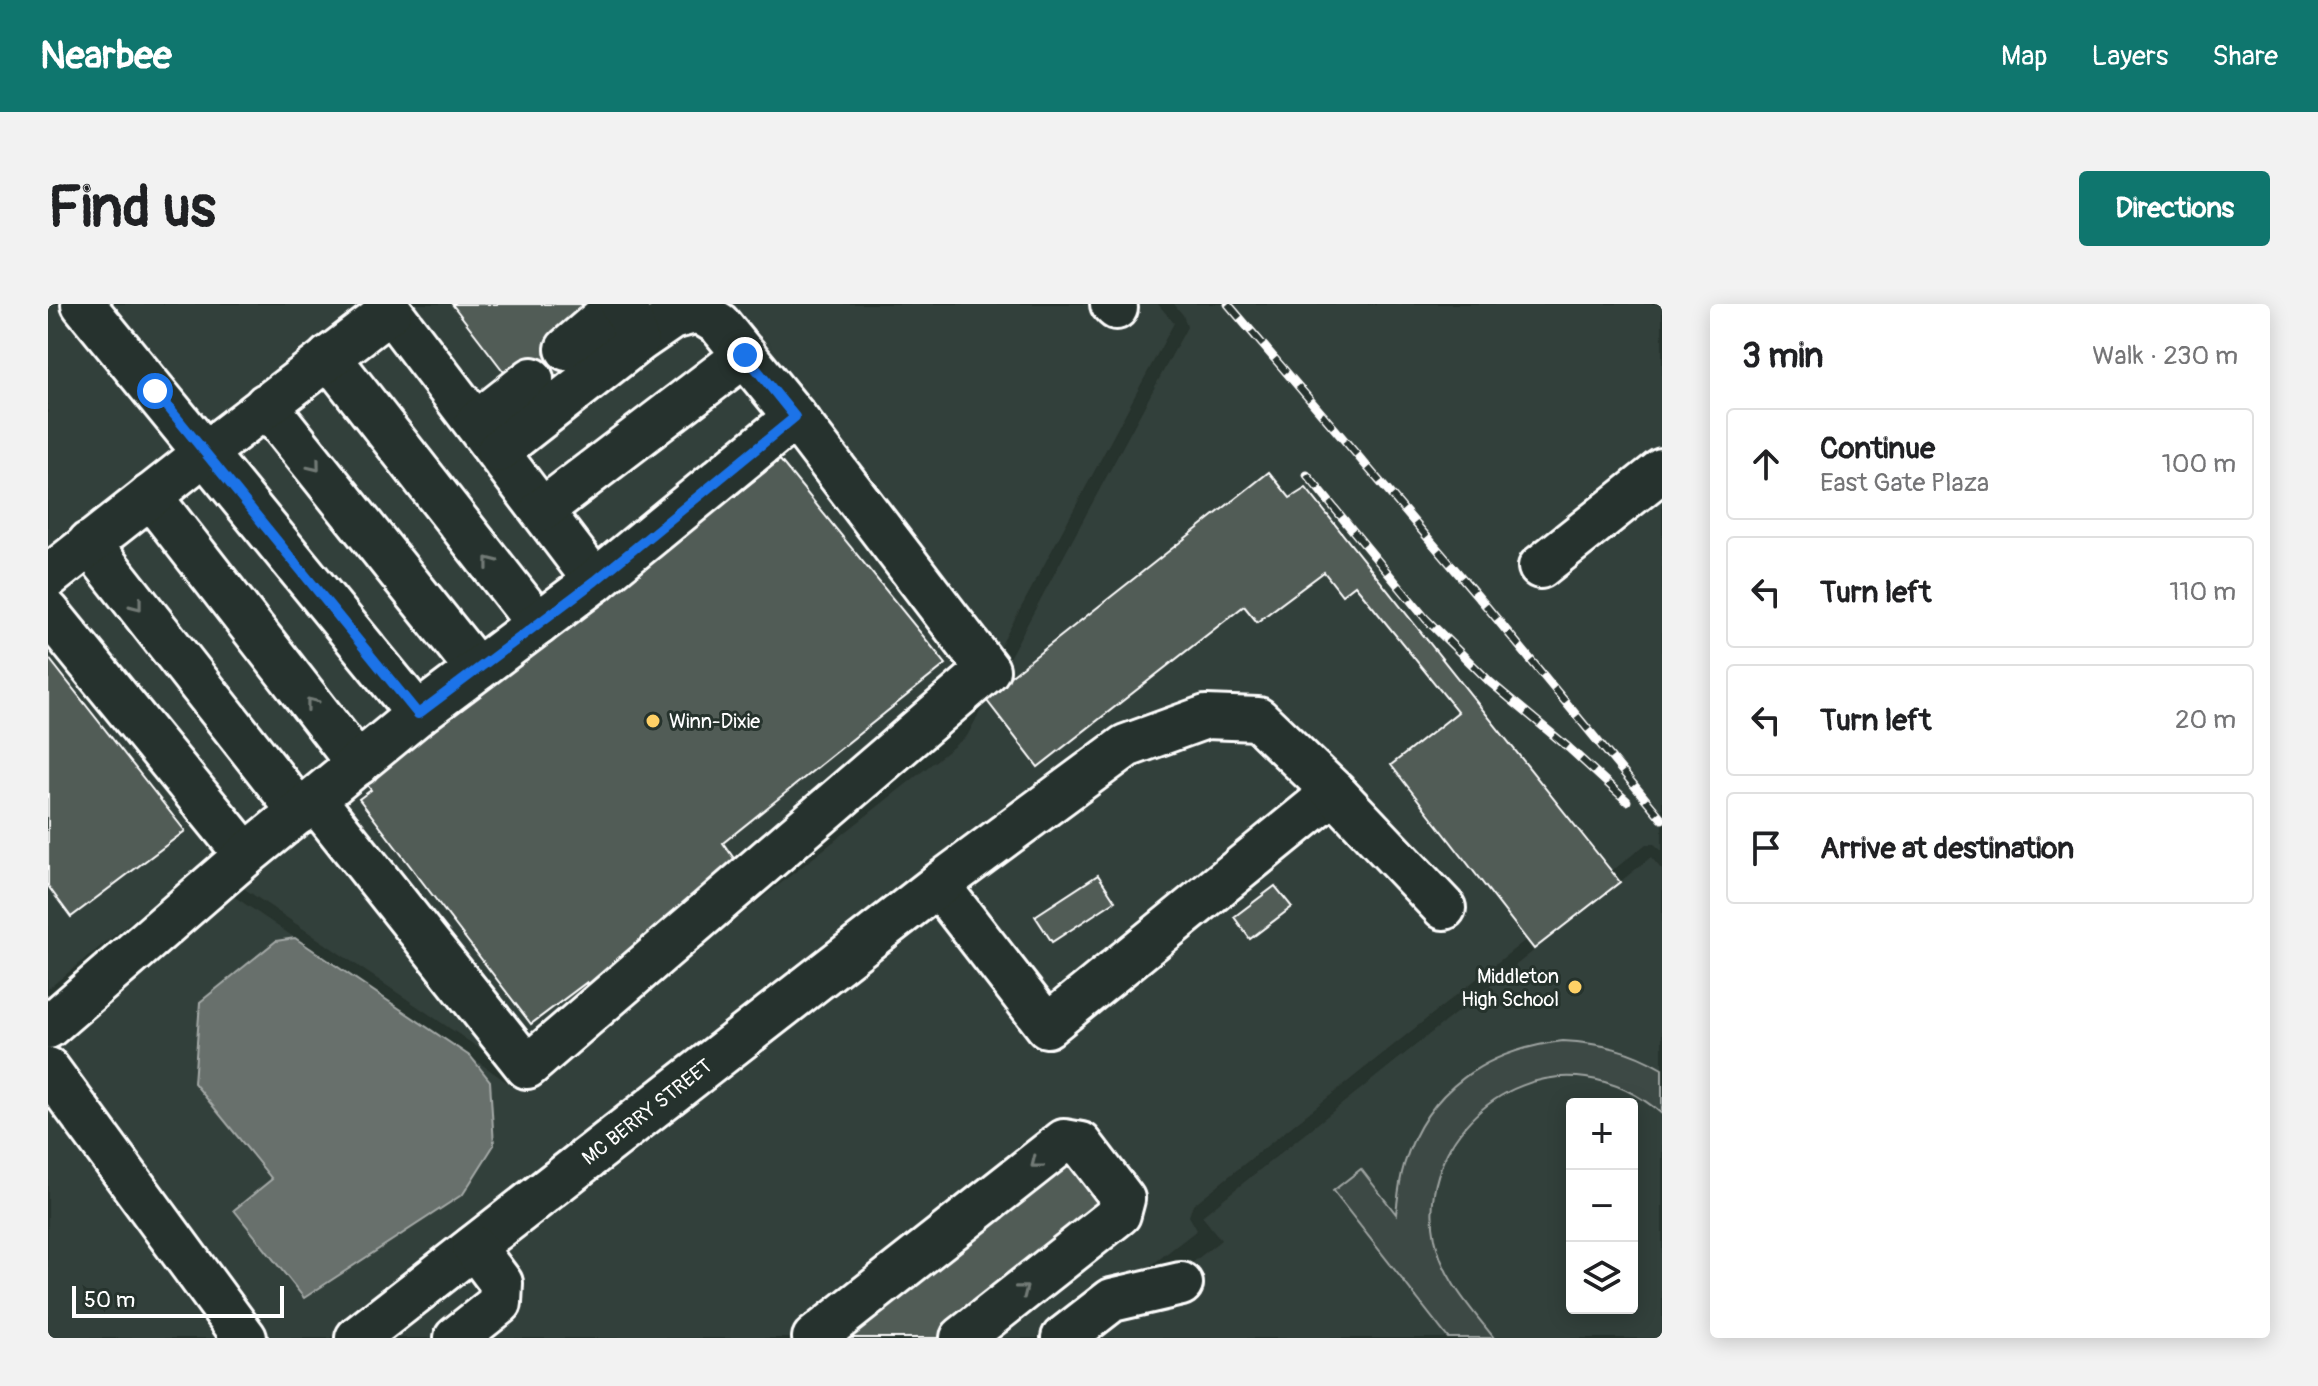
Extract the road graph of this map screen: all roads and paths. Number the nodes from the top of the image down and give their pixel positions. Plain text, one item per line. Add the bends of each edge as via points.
1 (83, 304) edge
2 (620, 304) edge
3 (388, 307) edge
4 (637, 342) junction
5 (567, 349) dead end
6 (745, 355) junction
7 (329, 357) junction
8 (532, 379) dead end
9 (266, 405) junction
10 (795, 417) junction
11 (487, 437) junction
12 (205, 453) junction
13 (1662, 470) edge
14 (150, 496) junction
15 (542, 510) junction
16 (89, 543) junction
17 (1540, 567) dead end
18 (48, 577) edge
19 (595, 581) junction
20 (48, 612) edge
21 (538, 624) junction
22 (477, 669) junction
23 (418, 714) junction
24 (358, 764) junction
25 (1334, 792) junction
26 (308, 806) junction
27 (246, 855) junction
28 (938, 885) junction
29 (1444, 908) dead end
30 (48, 1027) edge
31 (48, 1069) edge
32 (474, 1247) junction
33 (1181, 1284) dead end
34 (245, 1338) edge
35 (357, 1338) edge
36 (456, 1338) edge
37 (814, 1338) edge
38 (962, 1338) edge
39 (1063, 1338) edge

1 - 12 street
2 - 4 street
2 - 5 street
3 - 7 street
3 - 11 street
4 - 6 street via 672,318 698,311 719,324
4 - 11 street
6 - 10 street
6 - 15 street
7 - 9 street
21 -> 7 street
8 - 11 street
9 - 12 street
9 -> 22 street
10 - 19 street
10 - 26 street via 988,670 527,1067
11 - 15 street
12 - 14 street
12 - 23 street
13 - 17 street
14 - 16 street
24 -> 14 street
15 - 19 street
16 - 18 street
16 -> 26 street
19 - 21 street
20 - 27 street
21 - 22 street
22 - 23 street
23 - 24 street
24 - 26 street
25 - 28 street, MC BERRY STREET via 1258,719 1206,717 1126,746
25 - 28 street via 1047,1026
25 - 29 street, MC BERRY STREET
26 - 27 street
27 - 30 street
28 - 32 street, MC BERRY STREET
31 - 34 street
32 - 35 street, MC BERRY STREET
32 - 36 street via 501,1283 500,1303
33 - 39 street via 1112,1300
38 -> 37 street via 1119,1214 1123,1199 1081,1144 1064,1141

